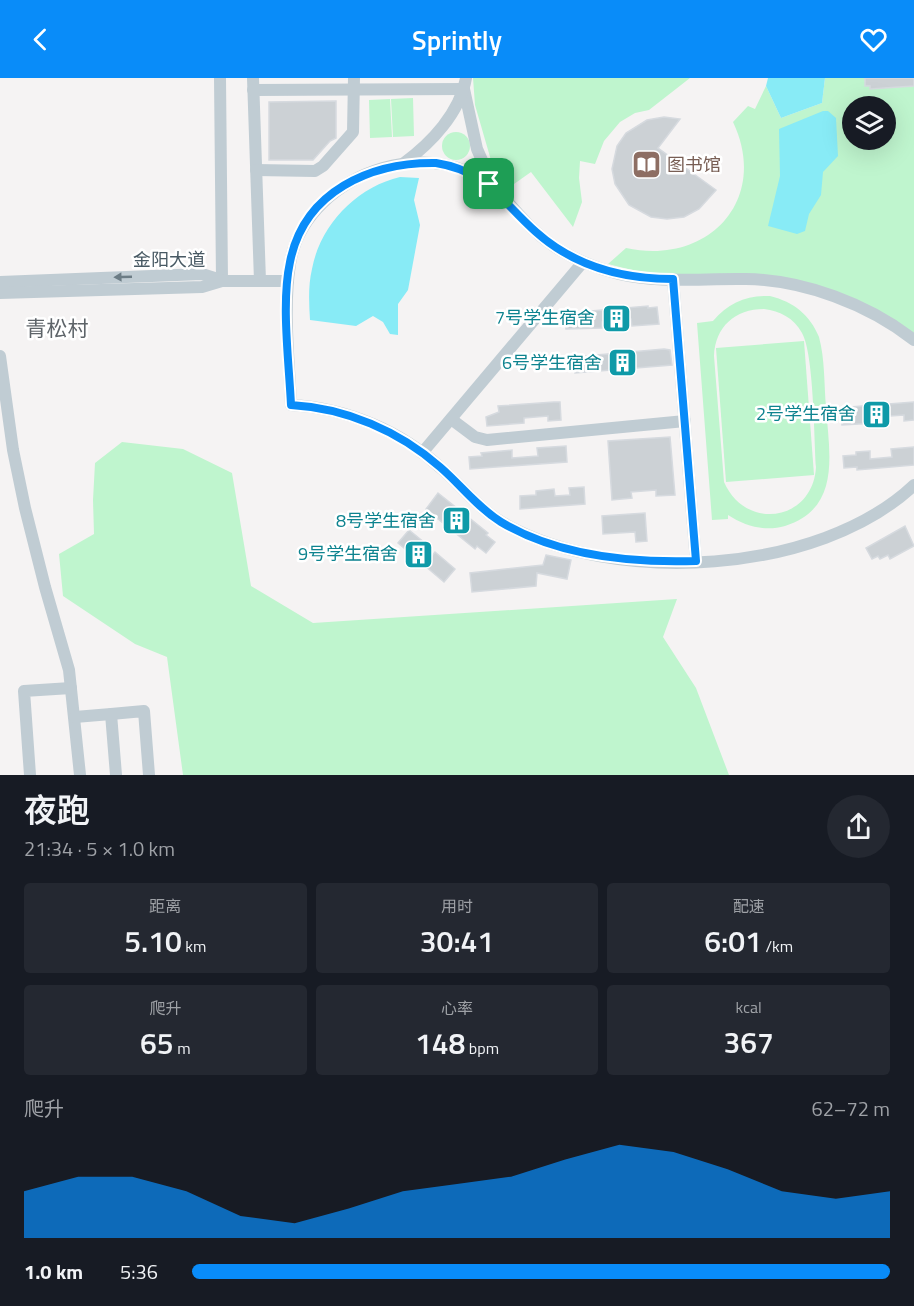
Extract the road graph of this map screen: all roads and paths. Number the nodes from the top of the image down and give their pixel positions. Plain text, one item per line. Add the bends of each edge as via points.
1 (220, 78) edge
2 (253, 84) edge
3 (354, 84) edge
4 (465, 84) edge
5 (403, 164) junction
6 (256, 170) junction
7 (498, 192) junction
8 (583, 262) junction
9 (673, 279) junction
10 (222, 281) junction
11 (260, 281) junction
12 (288, 281) junction
13 (0, 282) edge
14 (0, 293) edge
15 (914, 340) edge
16 (0, 356) edge
17 (451, 419) junction
18 (685, 421) junction
19 (423, 453) junction
20 (914, 485) edge
21 (696, 561) junction
22 (70, 685) junction
23 (111, 714) junction
24 (75, 717) junction
25 (30, 775) edge
26 (80, 775) edge
27 (116, 775) edge
28 (149, 775) edge

1 - 10 street
2 - 3 street
2 - 6 street
3 - 4 street
3 - 6 street via 354,132 323,166 315,171
4 - 5 street via 435,135
4 - 7 street via 477,149
5 - 7 street via 436,163 458,168
5 - 12 street via 353,179 321,204 295,248
6 - 11 street
7 - 8 street via 536,232
8 - 9 street via 623,275
8 - 17 street
9 - 15 street via 789,284 858,307 893,324
9 - 18 street
10 - 11 street
10 -> 13 street, 金阳大道 via 202,274
10 - 14 street, 金阳大道 via 202,287
11 - 12 street
12 - 19 street via 291,405 323,408 361,419
16 - 22 street via 25,508
17 - 18 street via 475,437 487,440
17 - 19 street
18 - 21 street
19 - 21 street via 492,515 520,532 605,556
20 - 21 street via 861,522 805,546 766,556
22 - 24 street
22 - 25 street via 24,691
23 - 24 street
23 - 27 street
23 - 28 street via 144,711
24 - 26 street

